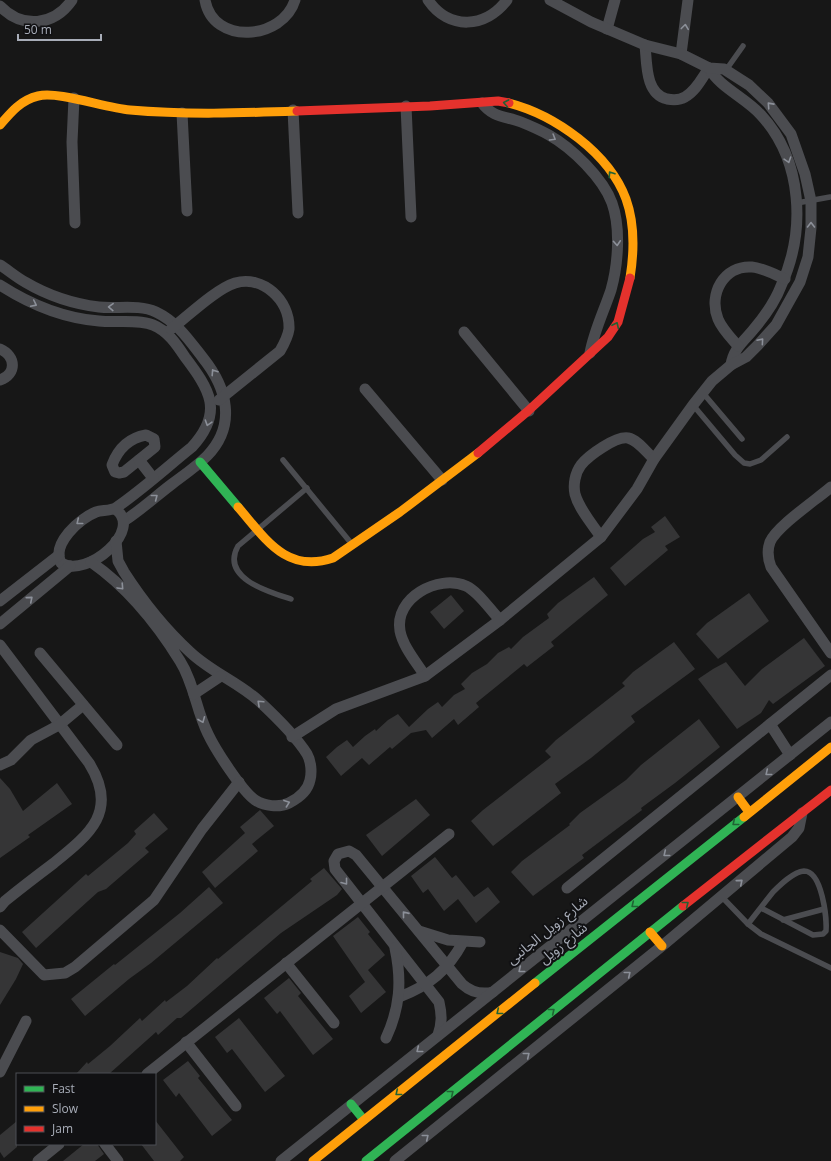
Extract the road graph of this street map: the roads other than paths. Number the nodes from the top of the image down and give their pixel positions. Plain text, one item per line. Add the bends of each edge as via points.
1 (72, 0) edge
2 (205, 0) edge
3 (295, 0) edge
4 (428, 0) edge
5 (507, 0) edge
6 (550, 0) edge
7 (615, 0) edge
8 (688, 0) edge
9 (0, 6) edge
10 (607, 29) junction
11 (645, 45) junction
12 (743, 46) dead end
13 (681, 54) junction
14 (709, 68) junction
15 (726, 70) junction
16 (74, 98) junction
17 (482, 103) junction
18 (406, 106) junction
19 (293, 110) junction
20 (182, 113) junction
21 (0, 125) edge
22 (830, 197) dead end
23 (625, 198) junction
24 (811, 201) junction
25 (612, 202) junction
26 (797, 203) junction
27 (187, 211) dead end
28 (298, 213) dead end
29 (411, 217) dead end
30 (75, 223) dead end
31 (0, 265) edge
32 (785, 278) junction
33 (0, 285) edge
34 (176, 325) junction
35 (464, 332) dead end
36 (166, 333) junction
37 (738, 346) junction
38 (0, 349) edge
39 (590, 353) junction
40 (731, 365) junction
41 (0, 380) edge
42 (365, 389) dead end
43 (703, 393) junction
44 (224, 396) junction
45 (693, 405) junction
46 (211, 406) junction
47 (529, 411) junction
48 (787, 437) dead end
49 (742, 439) dead end
50 (654, 459) junction
51 (139, 460) dead end
52 (283, 460) dead end
53 (200, 462) junction
54 (153, 478) junction
55 (442, 480) junction
56 (307, 488) junction
57 (831, 488) edge
58 (115, 509) junction
59 (124, 521) junction
60 (257, 530) junction
61 (600, 536) junction
62 (116, 541) junction
63 (353, 545) junction
64 (59, 554) junction
65 (91, 562) junction
66 (70, 566) junction
67 (291, 599) dead end
68 (0, 601) edge
69 (500, 620) junction
70 (0, 624) edge
71 (0, 645) edge
72 (831, 652) edge
73 (40, 653) dead end
74 (831, 675) edge
75 (221, 676) junction
76 (425, 676) junction
77 (194, 694) junction
78 (83, 705) junction
79 (831, 722) edge
80 (770, 724) junction
81 (59, 725) junction
82 (292, 736) junction
83 (117, 745) dead end
84 (831, 747) edge
85 (790, 755) junction
86 (0, 766) edge
87 (239, 782) junction
88 (831, 790) edge
89 (738, 797) junction
90 (831, 799) edge
91 (814, 804) junction
92 (749, 812) junction
93 (802, 813) junction
94 (448, 834) dead end
95 (382, 886) junction
96 (567, 888) dead end
97 (722, 897) junction
98 (2, 901) edge
99 (361, 903) junction
100 (761, 908) junction
101 (824, 909) junction
102 (783, 920) junction
103 (748, 924) junction
104 (0, 930) edge
105 (419, 931) junction
106 (650, 932) junction
107 (463, 942) junction
108 (480, 942) dead end
109 (394, 945) junction
110 (662, 946) junction
111 (286, 963) junction
112 (447, 966) junction
113 (831, 968) edge
114 (426, 986) junction
115 (494, 992) junction
116 (399, 997) junction
117 (26, 1021) dead end
118 (334, 1022) dead end
119 (438, 1035) junction
120 (386, 1038) dead end
121 (186, 1042) junction
122 (0, 1072) edge
123 (148, 1073) edge
124 (351, 1104) junction
125 (236, 1106) dead end
126 (364, 1120) junction
127 (58, 1145) edge
128 (106, 1145) edge
129 (38, 1161) edge
130 (118, 1161) edge
131 (281, 1161) edge
132 (313, 1161) edge
133 (366, 1161) edge
134 (396, 1161) edge

1 - 9 street via 54,18 42,22 18,19 6,13
2 - 3 street via 209,14 219,23 233,30 249,33 264,30 278,23 292,8
4 - 5 street via 442,15 466,22 490,17
6 - 10 street
7 - 10 street
13 -> 8 street
10 - 11 street
11 - 13 street
11 - 14 street via 649,80 652,88 662,98 685,98
12 - 15 lane
13 - 14 street
14 - 15 street
14 -> 26 street via 714,78 746,101 761,115 774,133 787,156
24 -> 15 street via 799,152 782,120 754,90
16 - 20 street via 110,108
16 - 21 street via 55,94 26,101 15,107
16 - 30 street via 72,142
17 - 18 street
23 -> 17 street via 610,172 576,136 531,110 502,102
17 -> 25 street via 493,114 535,128 575,152 595,175
18 - 19 street
18 - 29 street
19 - 20 street
19 - 28 street
20 - 27 street
22 - 24 lane
23 - 25 street
39 -> 23 street via 602,345 618,323 632,272 632,247
24 - 26 lane
40 -> 24 street via 746,357 776,325 800,282 808,257
25 -> 39 street via 618,258
26 - 32 street via 794,252
34 -> 31 street via 148,310 77,304 31,285
32 - 37 street via 764,315
32 - 37 street via 753,267 736,269 722,279 716,292 716,314 722,327
33 -> 36 street via 46,310 89,320 149,324
34 - 36 street
44 -> 34 street via 214,371
34 - 44 street via 225,286 236,283 260,284 279,297 288,320 286,341 280,351
35 - 47 street
36 - 46 street via 203,380
37 - 40 street via 734,351
38 - 41 street via 9,355 13,367 10,374
39 - 47 street via 573,372
40 - 43 street
42 - 55 street
43 - 45 street
43 - 49 lane
44 - 46 street
44 - 53 street via 225,425 220,439
45 - 48 lane via 735,456 744,463 750,464 761,460
45 - 50 street
46 -> 54 street via 209,422 203,436
47 - 55 street
50 - 61 street via 614,521
50 - 61 street via 637,442 622,437 614,439 582,464 576,479 575,494
51 - 54 street
52 - 56 lane
59 -> 53 street
53 - 60 street
54 - 58 street
55 - 63 street
56 - 60 lane
56 - 63 lane
57 - 72 street via 779,529 768,551 770,567
58 - 59 street via 123,516
58 -> 64 street via 96,512 79,522 66,536
59 - 62 street
60 - 63 street via 273,547 296,562 322,563
60 - 67 lane via 238,546 234,559 235,567 239,574 261,588
61 - 69 street
62 - 65 street via 105,553
62 - 75 street via 118,561 130,582 177,639
64 - 66 street via 61,563
64 - 68 street
65 - 66 street
65 -> 77 street via 119,585 170,646 181,663
70 -> 66 street
69 - 76 street
69 - 76 street via 476,594 457,583 432,585 421,591 404,609 400,630 402,640
71 - 81 street
73 - 78 street
74 - 80 street
75 - 77 street
82 -> 75 street via 259,701
76 - 82 street via 336,709
77 -> 87 street via 208,734
78 - 81 street
78 - 83 street
79 - 85 street, شارع زويل الجانبى
80 - 85 street
80 - 96 street
81 - 86 street via 31,740 12,760
81 - 98 street via 98,778 101,794 100,811 93,827 82,840
87 -> 82 street via 254,799 265,804 288,804 298,798 310,781 311,769 308,756
84 - 92 street, شارع زويل
85 -> 89 street, شارع زويل الجانبى
87 - 104 street via 202,829 154,900 131,922 65,973 44,975
88 - 91 street
89 - 92 street
89 -> 115 street, شارع زويل الجانبى
90 - 91 street
91 - 93 street
92 -> 126 street, شارع زويل
97 -> 93 street via 792,838 801,823
106 -> 93 street
94 - 95 street
95 - 99 street
95 -> 99 street via 353,852 345,851 338,854 334,861 335,869
105 -> 95 street
97 - 103 lane
97 - 110 street
99 - 109 street
99 - 111 street
100 - 101 lane via 782,884 798,873 806,871 813,875 819,887
100 - 102 lane
100 - 103 lane
101 - 102 lane
101 - 102 lane via 826,931 818,936
103 - 113 lane via 761,934
105 - 107 street
105 - 112 street
106 - 110 street
133 -> 106 street
107 - 108 street
107 - 112 street
109 - 114 street
109 - 116 street via 399,971
134 -> 110 street
111 - 118 street
111 - 121 street
112 - 114 street
112 - 115 street via 467,988 480,993
114 - 116 street
114 - 119 street via 439,1002 442,1013
115 - 119 street, شارع زويل الجانبى
116 - 120 street
117 - 122 street
119 -> 124 street, شارع زويل الجانبى
121 - 123 street
121 - 125 street
124 - 126 street
124 - 131 street, شارع زويل الجانبى
126 - 132 street, شارع زويل
127 - 129 street
128 - 130 street

